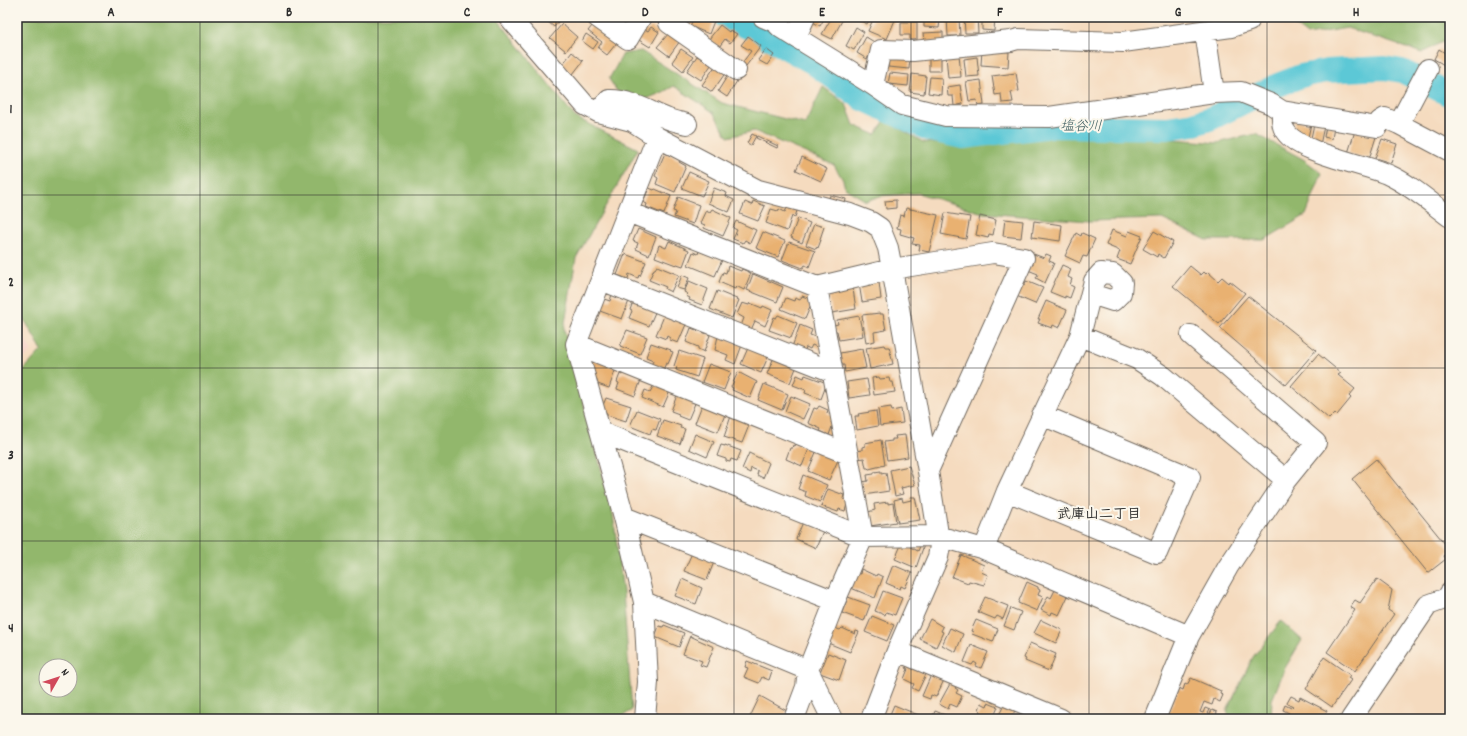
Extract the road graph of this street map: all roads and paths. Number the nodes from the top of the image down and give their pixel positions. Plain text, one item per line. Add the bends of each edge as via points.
1 (509, 17) edge
2 (597, 17) edge
3 (641, 17) edge
4 (648, 17) edge
5 (763, 17) edge
6 (805, 17) edge
7 (671, 20) edge
8 (1249, 21) dead end
9 (1205, 31) junction
10 (796, 37) junction
11 (1428, 69) dead end
12 (736, 70) dead end
13 (873, 85) junction
14 (1214, 93) junction
15 (1282, 111) junction
16 (598, 112) junction
17 (687, 124) dead end
18 (1399, 124) junction
19 (657, 137) junction
20 (1450, 151) edge
21 (628, 212) junction
22 (1450, 217) edge
23 (892, 269) junction
24 (601, 280) junction
25 (817, 287) junction
26 (1091, 294) dead end
27 (1080, 336) junction
28 (1191, 336) dead end
29 (576, 344) junction
30 (833, 372) junction
31 (1042, 415) junction
32 (601, 432) junction
33 (848, 454) junction
34 (928, 471) junction
35 (1286, 480) junction
36 (1007, 491) junction
37 (624, 517) junction
38 (938, 536) junction
39 (863, 537) junction
40 (984, 549) junction
41 (1449, 600) edge
42 (835, 601) junction
43 (644, 602) junction
44 (1190, 636) junction
45 (898, 651) junction
46 (808, 670) junction
47 (645, 719) edge
48 (794, 719) edge
49 (832, 719) edge
50 (871, 719) edge
51 (1062, 719) edge
52 (1155, 719) edge
53 (1351, 719) edge

1 - 16 street via 585,105
2 - 3 street via 628,39
4 - 7 street
5 - 10 street
6 - 10 street
7 - 12 street
8 - 9 street
9 - 13 street via 1123,42 1018,39 913,51 881,50
9 - 14 street
10 - 13 street
11 - 18 street
13 - 14 street via 902,105 946,116 1049,118
14 - 15 street via 1247,88
15 - 18 street via 1377,127 1385,118
15 - 22 street via 1283,129 1304,146 1389,175
16 - 17 street via 609,100 615,100
16 - 19 street via 632,121
18 - 20 street
19 - 21 street
19 - 23 street via 758,190 871,222 880,228 888,248
21 - 24 street
21 - 25 street
23 - 25 street
23 - 34 street
23 - 34 street via 993,253 1024,258
24 - 29 street
24 - 30 street
25 - 30 street
26 - 27 street
27 - 31 street
27 - 35 street via 1137,359 1163,376
28 - 35 street via 1316,443
29 - 32 street
29 - 33 street
30 - 33 street
31 - 36 street
31 - 36 street via 1190,477 1157,553
32 - 37 street
32 - 39 street
33 - 39 street
34 - 38 street
35 - 44 street via 1228,567
36 - 40 street
37 - 42 street
37 - 43 street
38 - 39 street
38 - 40 street
38 - 45 street via 938,557
39 - 42 street
40 - 44 street
41 - 53 street via 1428,605
42 - 46 street
43 - 46 street
43 - 47 street via 648,682
44 - 52 street
45 - 50 street
45 - 51 street
46 - 48 street via 806,686
46 - 49 street

